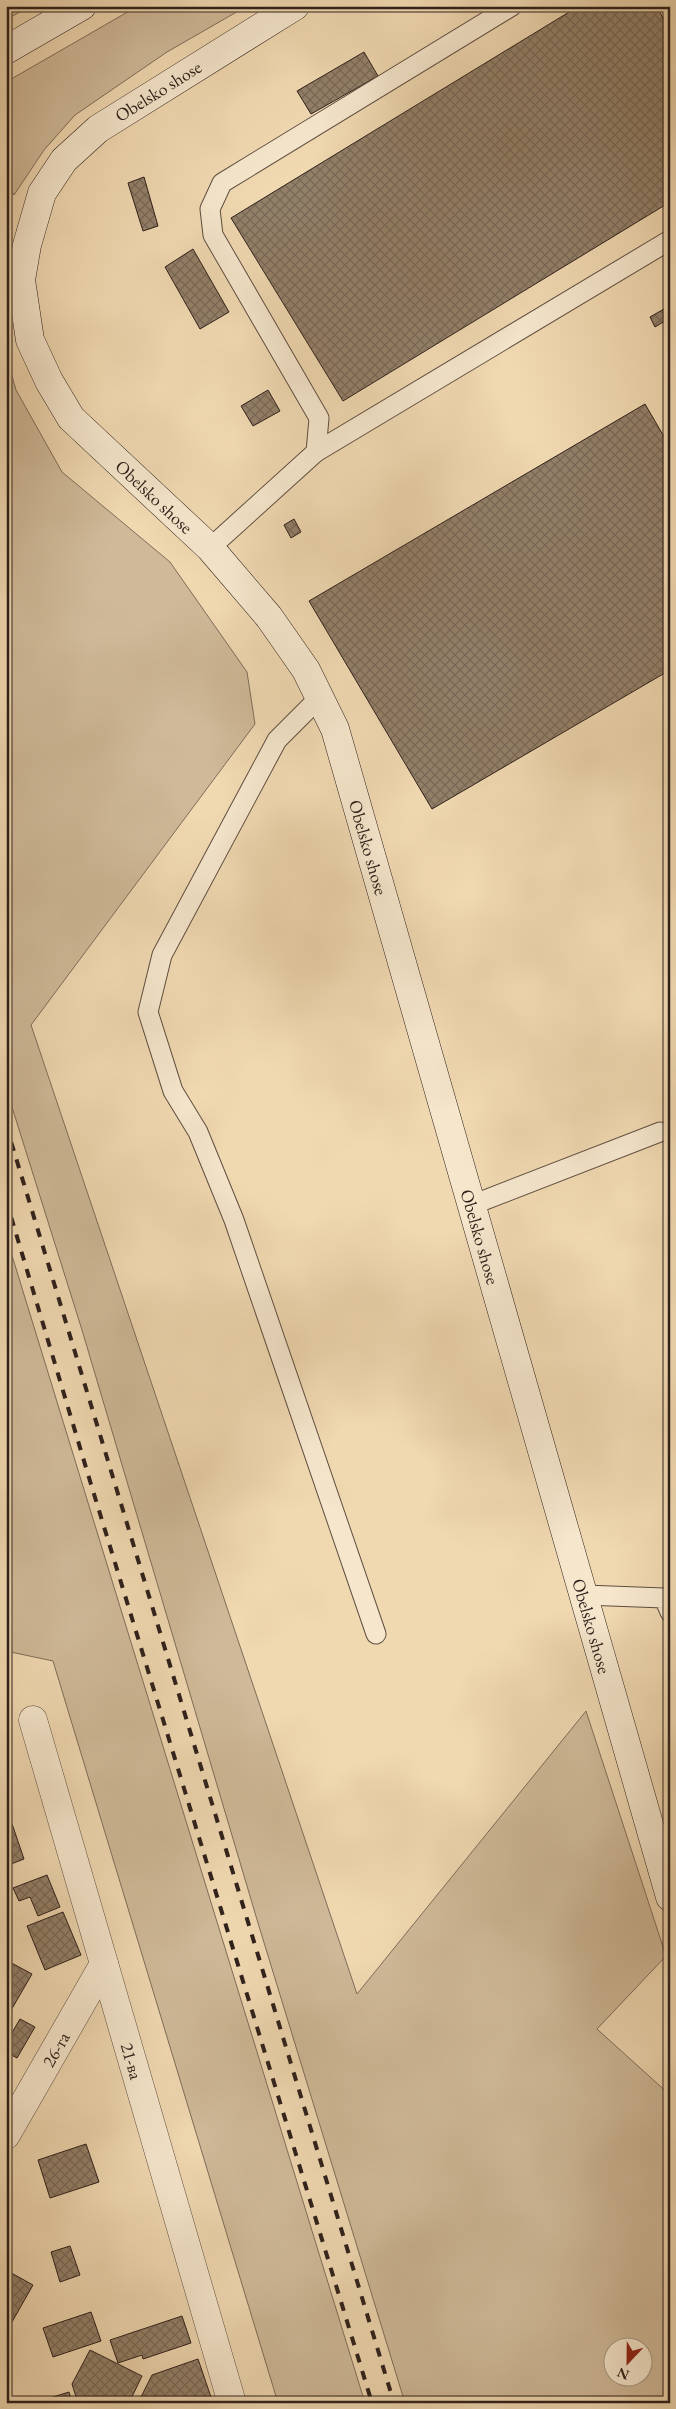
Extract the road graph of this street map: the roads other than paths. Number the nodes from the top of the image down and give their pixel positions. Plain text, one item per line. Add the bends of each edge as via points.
1 (82, 6) edge
2 (296, 6) edge
3 (512, 6) edge
4 (6, 50) edge
5 (670, 240) edge
6 (316, 452) junction
7 (210, 548) junction
8 (319, 698) junction
9 (660, 1132) dead end
10 (472, 1205) junction
11 (584, 1596) junction
12 (669, 1610) edge
13 (376, 1634) dead end
14 (33, 1720) dead end
15 (670, 1897) edge
16 (104, 1964) junction
17 (6, 2135) edge
18 (232, 2403) edge

1 - 4 street
2 - 7 street, Obelsko shose via 98,129 64,160 42,193 26,245 21,280 30,340 71,418
3 - 6 lane via 222,183 210,209 213,235 319,418
5 - 6 lane
6 - 7 lane
7 - 8 street, Obelsko shose via 269,617 306,670
8 - 10 street, Obelsko shose via 335,730
8 - 13 lane via 277,740 162,955 148,1012 173,1091 198,1132 234,1220
9 - 10 lane
10 - 11 street, Obelsko shose
11 - 12 lane via 664,1598
11 - 15 street, Obelsko shose
14 - 16 street, 21-ва
16 - 17 street, 26-та
16 - 18 street, 21-ва

